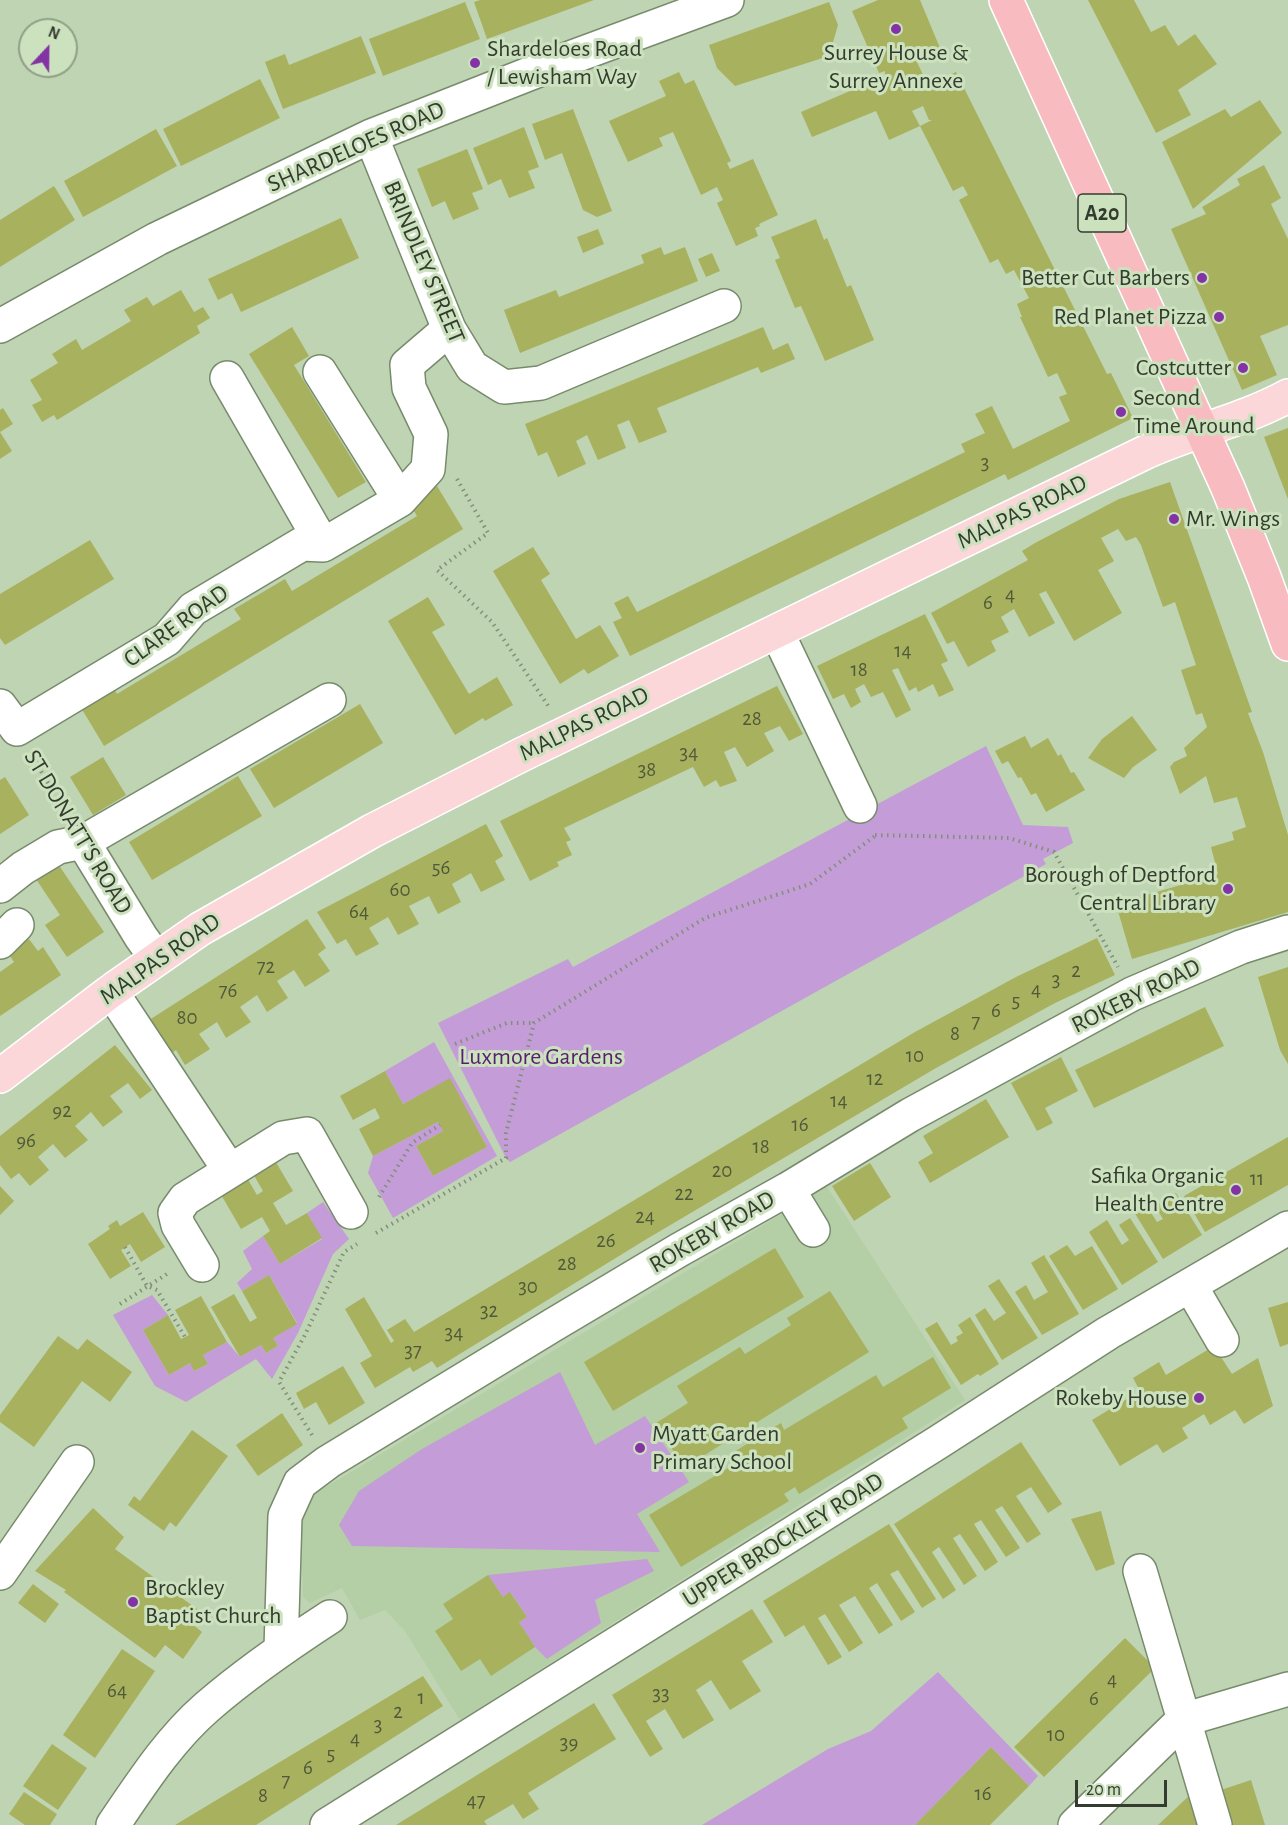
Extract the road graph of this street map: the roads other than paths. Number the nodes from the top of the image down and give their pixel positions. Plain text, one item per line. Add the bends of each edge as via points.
1 (1006, 0) edge
2 (721, 1) edge
3 (370, 136) junction
4 (724, 306) dead end
5 (0, 326) edge
6 (449, 330) junction
7 (320, 372) dead end
8 (227, 378) dead end
9 (1288, 396) edge
10 (1203, 432) junction
11 (400, 500) junction
12 (323, 545) junction
13 (777, 632) junction
14 (1288, 644) edge
15 (329, 700) dead end
16 (8, 718) edge
17 (861, 806) road end
18 (83, 842) junction
19 (0, 886) edge
20 (1288, 933) edge
21 (156, 958) junction
22 (111, 991) junction
23 (0, 1076) edge
24 (230, 1171) junction
25 (788, 1189) junction
26 (1288, 1228) edge
27 (363, 1229) road end
28 (813, 1230) dead end
29 (202, 1265) dead end
30 (1190, 1286) junction
31 (1222, 1340) dead end
32 (77, 1462) dead end
33 (1140, 1571) dead end
34 (0, 1573) edge
35 (330, 1617) dead end
36 (281, 1649) junction
37 (1288, 1689) edge
38 (1183, 1720) junction
39 (113, 1825) edge
40 (327, 1825) edge
41 (1075, 1825) edge
42 (1215, 1825) edge

1 - 10 highway, A20
2 - 3 street, SHARDELOES ROAD
3 - 5 street, SHARDELOES ROAD via 157,239
3 - 6 street, BRINDLEY STREET
4 - 6 street, BRINDLEY STREET via 541,383 504,387 472,366
6 - 11 street, CLARE ROAD via 407,365 409,388 431,434 428,469
7 - 11 street
8 - 12 street
9 - 10 main road, MALPAS ROAD
10 - 13 main road, MALPAS ROAD via 1146,452
10 - 14 highway, A20
11 - 12 street, CLARE ROAD
12 - 16 street, CLARE ROAD via 302,544 193,609 167,639
13 - 17 street
13 - 21 main road, MALPAS ROAD via 521,754 372,831 220,916
15 - 18 street
18 - 19 street via 58,847
18 - 21 street, ST DONATT'S ROAD
20 - 25 street, ROKEBY ROAD via 1240,947 1132,994 910,1115
21 - 22 main road, MALPAS ROAD
22 - 23 main road, MALPAS ROAD
22 - 24 street
24 - 27 street via 283,1138 307,1134
24 - 29 street via 184,1199 175,1213
25 - 28 street
25 - 36 street, ROKEBY ROAD via 650,1267 328,1462 300,1483 285,1516
26 - 30 street, UPPER BROCKLEY ROAD
30 - 31 street
30 - 40 street, UPPER BROCKLEY ROAD via 1108,1333
32 - 34 street
33 - 38 street
35 - 36 street
36 - 39 street via 206,1708 158,1760
37 - 38 street
38 - 41 street
38 - 42 street

